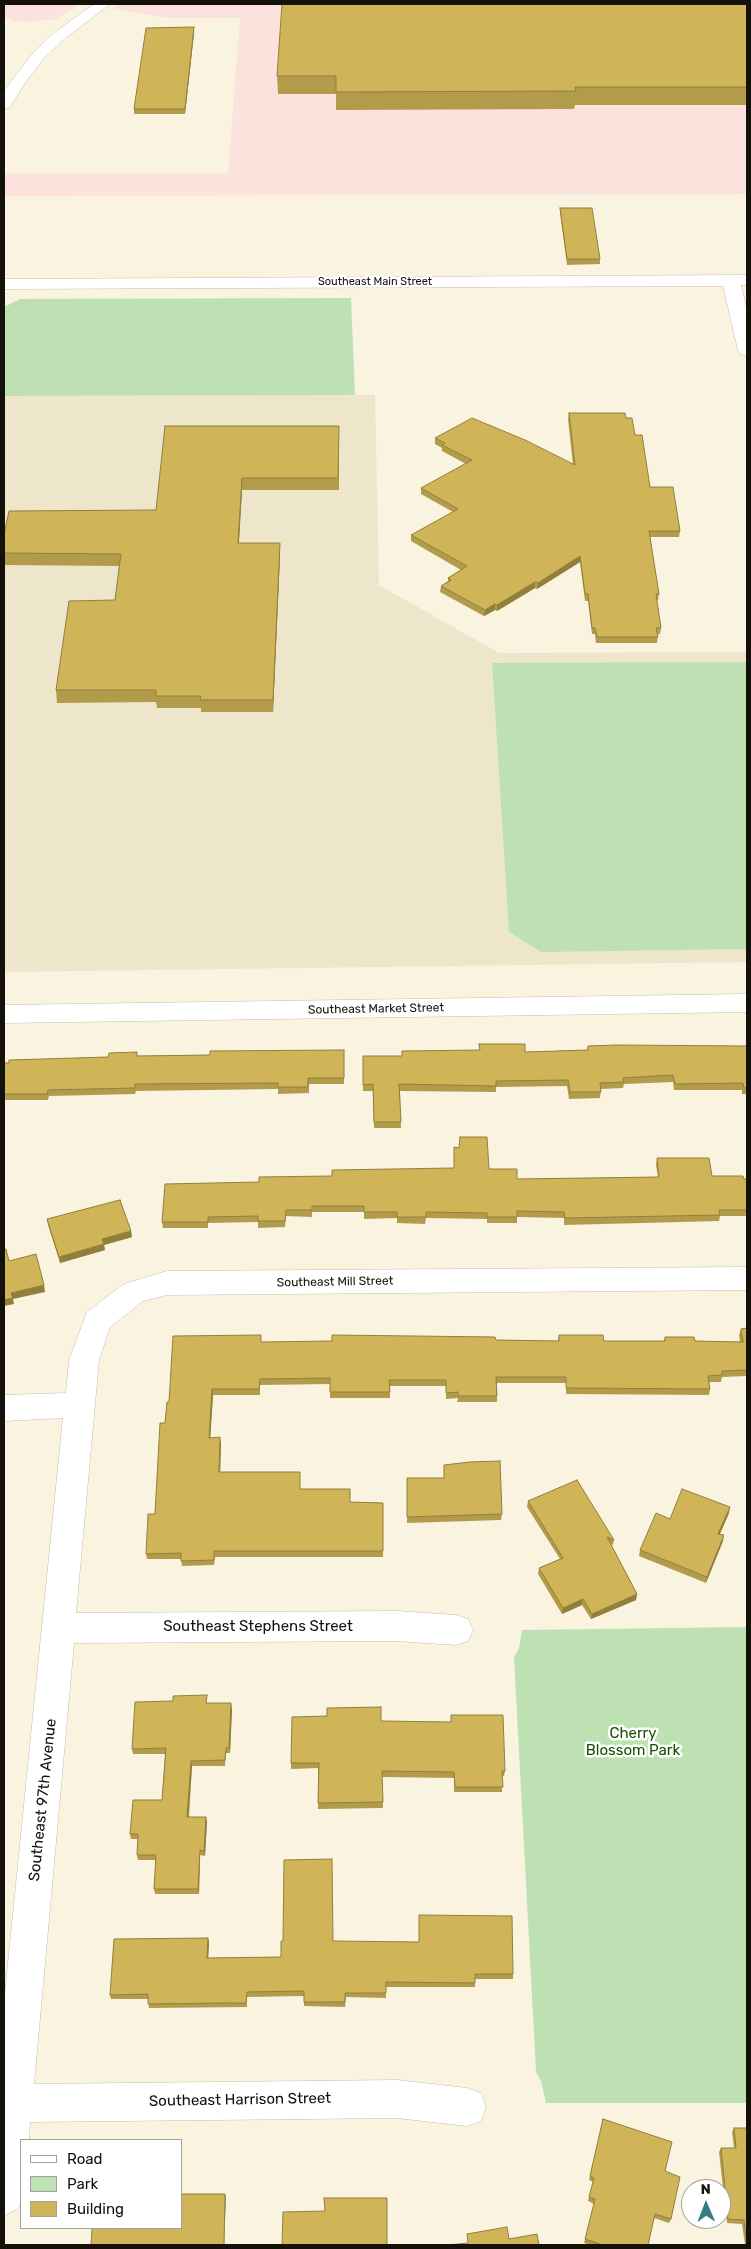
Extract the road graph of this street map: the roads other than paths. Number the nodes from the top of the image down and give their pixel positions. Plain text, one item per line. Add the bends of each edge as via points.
1 (103, 4) edge
2 (4, 104) edge
3 (739, 280) edge
4 (4, 284) edge
5 (747, 350) edge
6 (747, 1003) edge
7 (4, 1014) edge
8 (747, 1278) edge
9 (79, 1405) junction
10 (4, 1408) edge
11 (59, 1628) junction
12 (456, 1630) dead end
13 (13, 2103) junction
14 (467, 2107) dead end
15 (4, 2194) edge

1 - 2 street via 38,56
3 - 4 street, Southeast Main Street
3 - 5 street
6 - 7 street, Southeast Market Street
8 - 9 street, Southeast Mill Street via 166,1283 134,1292 96,1320 84,1360
9 - 10 street
9 - 11 street, Southeast 97th Avenue
11 - 12 street, Southeast Stephens Street via 397,1626
11 - 13 street, Southeast 97th Avenue
13 - 14 street, Southeast Harrison Street via 397,2099
13 - 15 street, Southeast 97th Avenue

